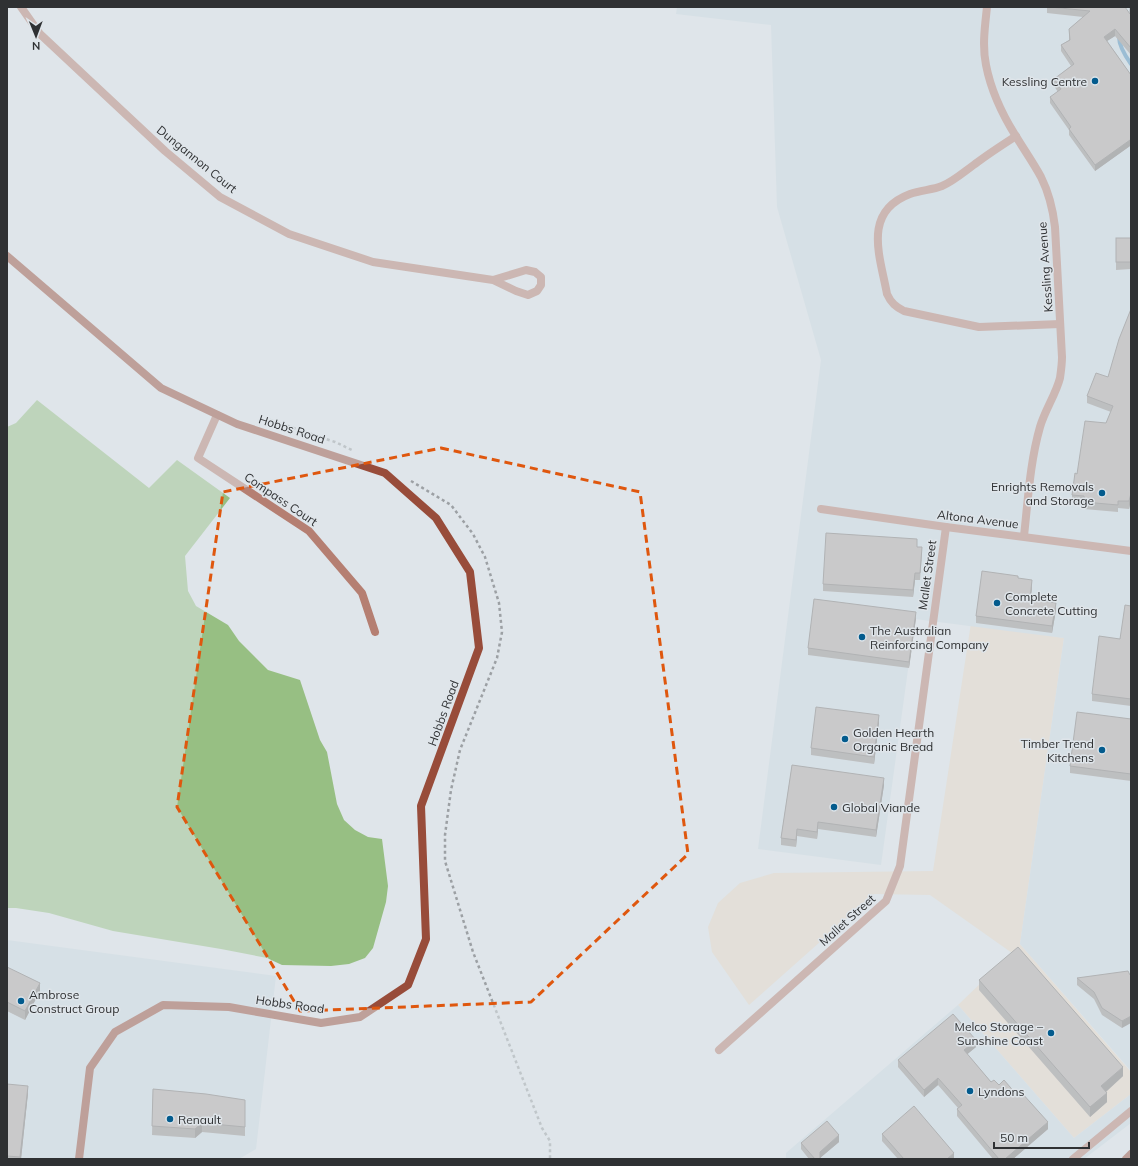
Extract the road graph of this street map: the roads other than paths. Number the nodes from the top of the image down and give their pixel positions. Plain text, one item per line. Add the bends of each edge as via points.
1 (21, 7) edge
2 (987, 7) edge
3 (1016, 136) junction
4 (7, 256) edge
5 (493, 280) junction
6 (1060, 324) junction
7 (217, 415) junction
8 (822, 509) dead end
9 (946, 527) junction
10 (1024, 536) junction
11 (1131, 551) edge
12 (375, 632) dead end
13 (719, 1050) dead end
14 (1131, 1111) edge
15 (1131, 1154) edge
16 (79, 1159) edge
17 (1073, 1159) edge
18 (1126, 1159) edge

1 - 5 street, Dungannon Court via 40,34 166,151 220,197 289,234 373,262
2 - 3 street, Kessling Avenue via 983,47 986,65 1004,117
3 - 6 street, Kessling Avenue via 1041,177 1053,214
3 - 6 street via 952,181 932,190 911,194 892,204 885,211 877,232 887,294 896,307 904,311 970,326
4 - 7 street, Hobbs Road via 161,388
5 - 5 street, Dungannon Court via 526,270 541,277 541,285 537,291 528,295
6 - 10 street, Kessling Avenue via 1060,374 1040,427
7 - 12 street, Compass Court via 198,458 309,531 362,593
7 - 16 street, Hobbs Road via 385,473 436,518 470,572 479,648 421,806 426,940 408,985 360,1017 321,1023 229,1007 163,1005 115,1032 90,1068
8 - 9 street, Altona Avenue
9 - 10 street, Altona Avenue
9 - 13 street, Mallet Street via 900,866 886,901
10 - 11 street, Altona Avenue
14 - 17 street
15 - 18 street

